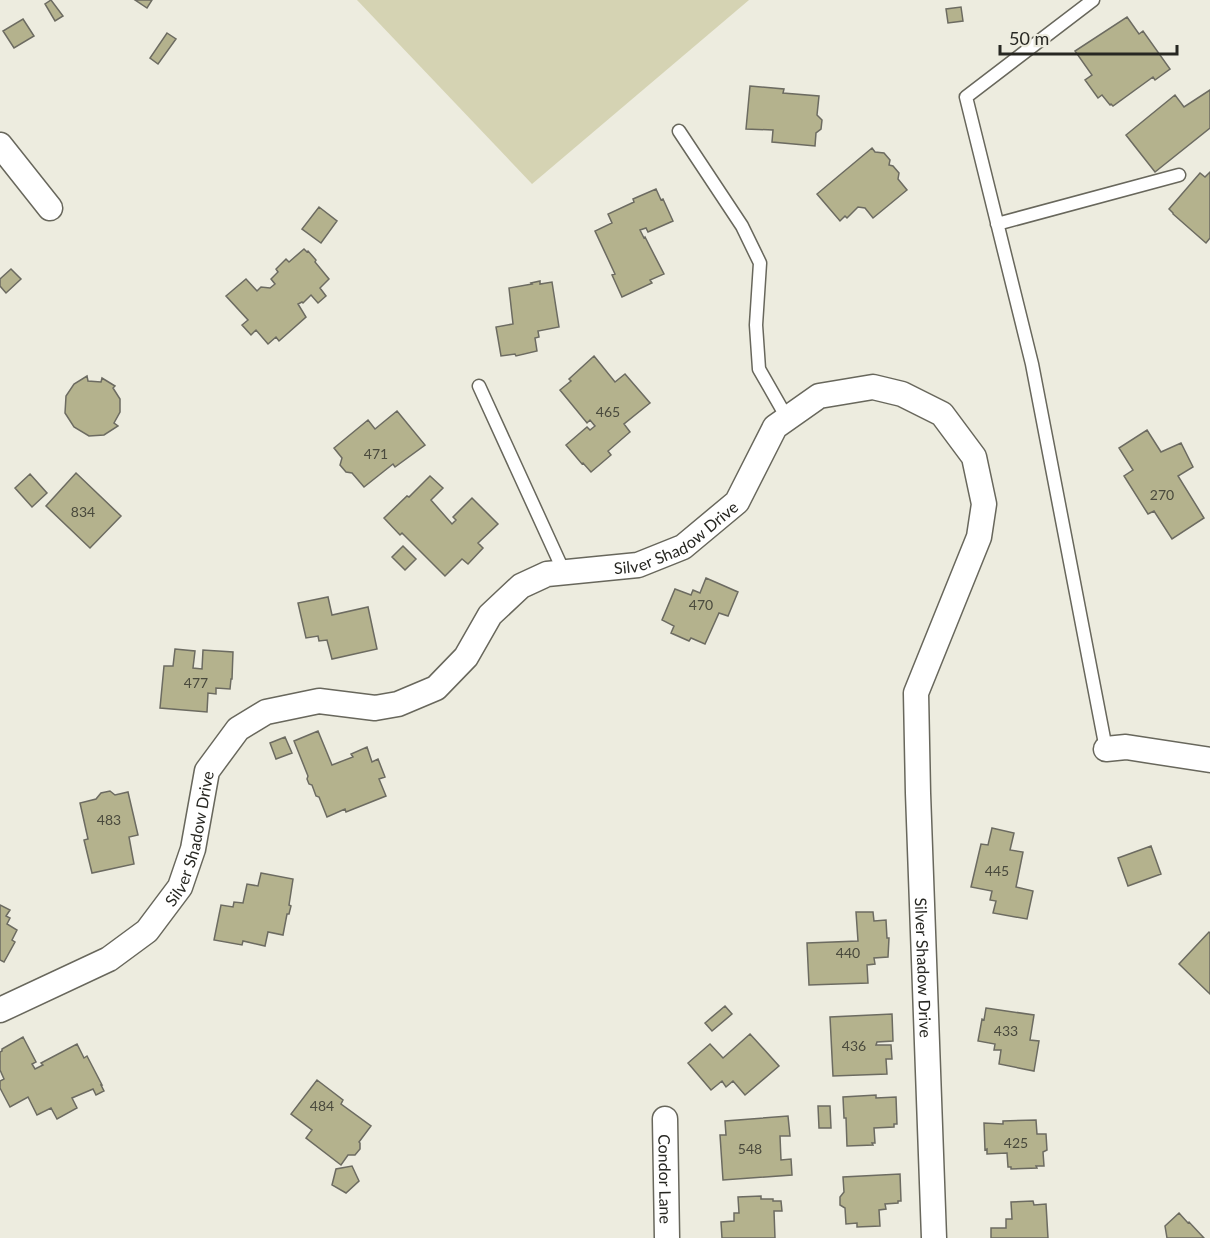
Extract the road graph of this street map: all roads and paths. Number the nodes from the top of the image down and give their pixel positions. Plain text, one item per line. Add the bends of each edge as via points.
1 (1093, 0) edge
2 (679, 130) dead end
3 (0, 145) edge
4 (1179, 175) dead end
5 (50, 208) dead end
6 (998, 224) junction
7 (479, 386) dead end
8 (787, 418) junction
9 (564, 572) junction
10 (1106, 749) joint
11 (1210, 760) edge
12 (0, 1010) edge
13 (665, 1119) dead end
14 (667, 1238) edge
15 (934, 1238) edge

1 - 6 lane via 966,97
2 - 8 lane via 742,226 760,263 756,325 759,369
3 - 5 street
4 - 6 lane
6 - 10 lane via 1032,364
7 - 9 lane
8 - 9 street, Silver Shadow Drive via 775,427 736,502 683,547 638,565
8 - 15 street, Silver Shadow Drive via 819,396 873,387 902,394 942,414 975,457 984,504 979,537 916,693
9 - 12 street, Silver Shadow Drive via 547,574 521,586 490,615 466,657 436,688 398,704 375,708 319,701 266,712 238,729 207,771 194,849 180,887 147,931 109,959
10 - 11 street via 1126,747
13 - 14 street, Condor Lane

